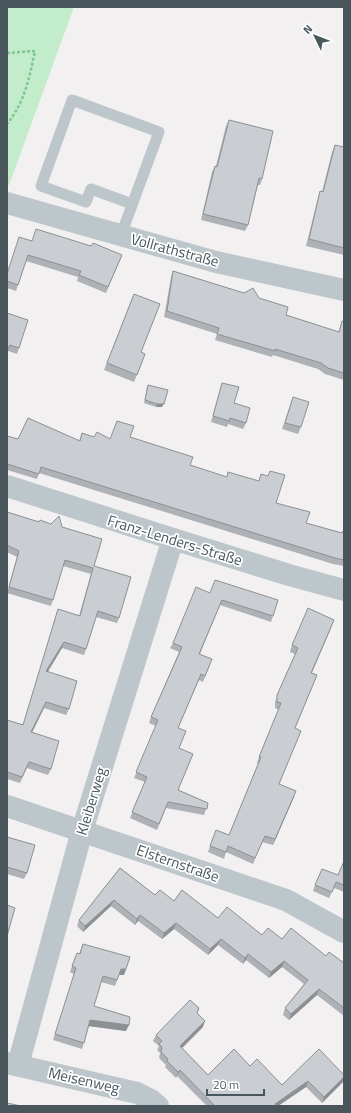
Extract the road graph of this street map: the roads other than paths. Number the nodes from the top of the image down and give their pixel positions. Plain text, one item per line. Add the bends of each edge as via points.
1 (7, 204) edge
2 (132, 204) junction
3 (121, 235) junction
4 (344, 290) edge
5 (7, 486) edge
6 (173, 539) junction
7 (344, 590) edge
8 (7, 806) edge
9 (82, 831) junction
10 (344, 932) edge
11 (12, 1064) edge
12 (158, 1106) edge

1 - 3 street, Vollrathstraße
2 - 2 lane via 159,132 72,100 41,186 86,202 91,189
2 - 3 lane
3 - 4 street, Vollrathstraße via 216,262
5 - 6 street, Franz-Lenders-Straße
6 - 7 street, Franz-Lenders-Straße
6 - 9 street, Kleiberweg
8 - 9 street, Elsternstraße
9 - 10 street, Elsternstraße via 286,900
9 - 11 street, Kleiberweg
11 - 12 street, Meisenweg via 137,1092

